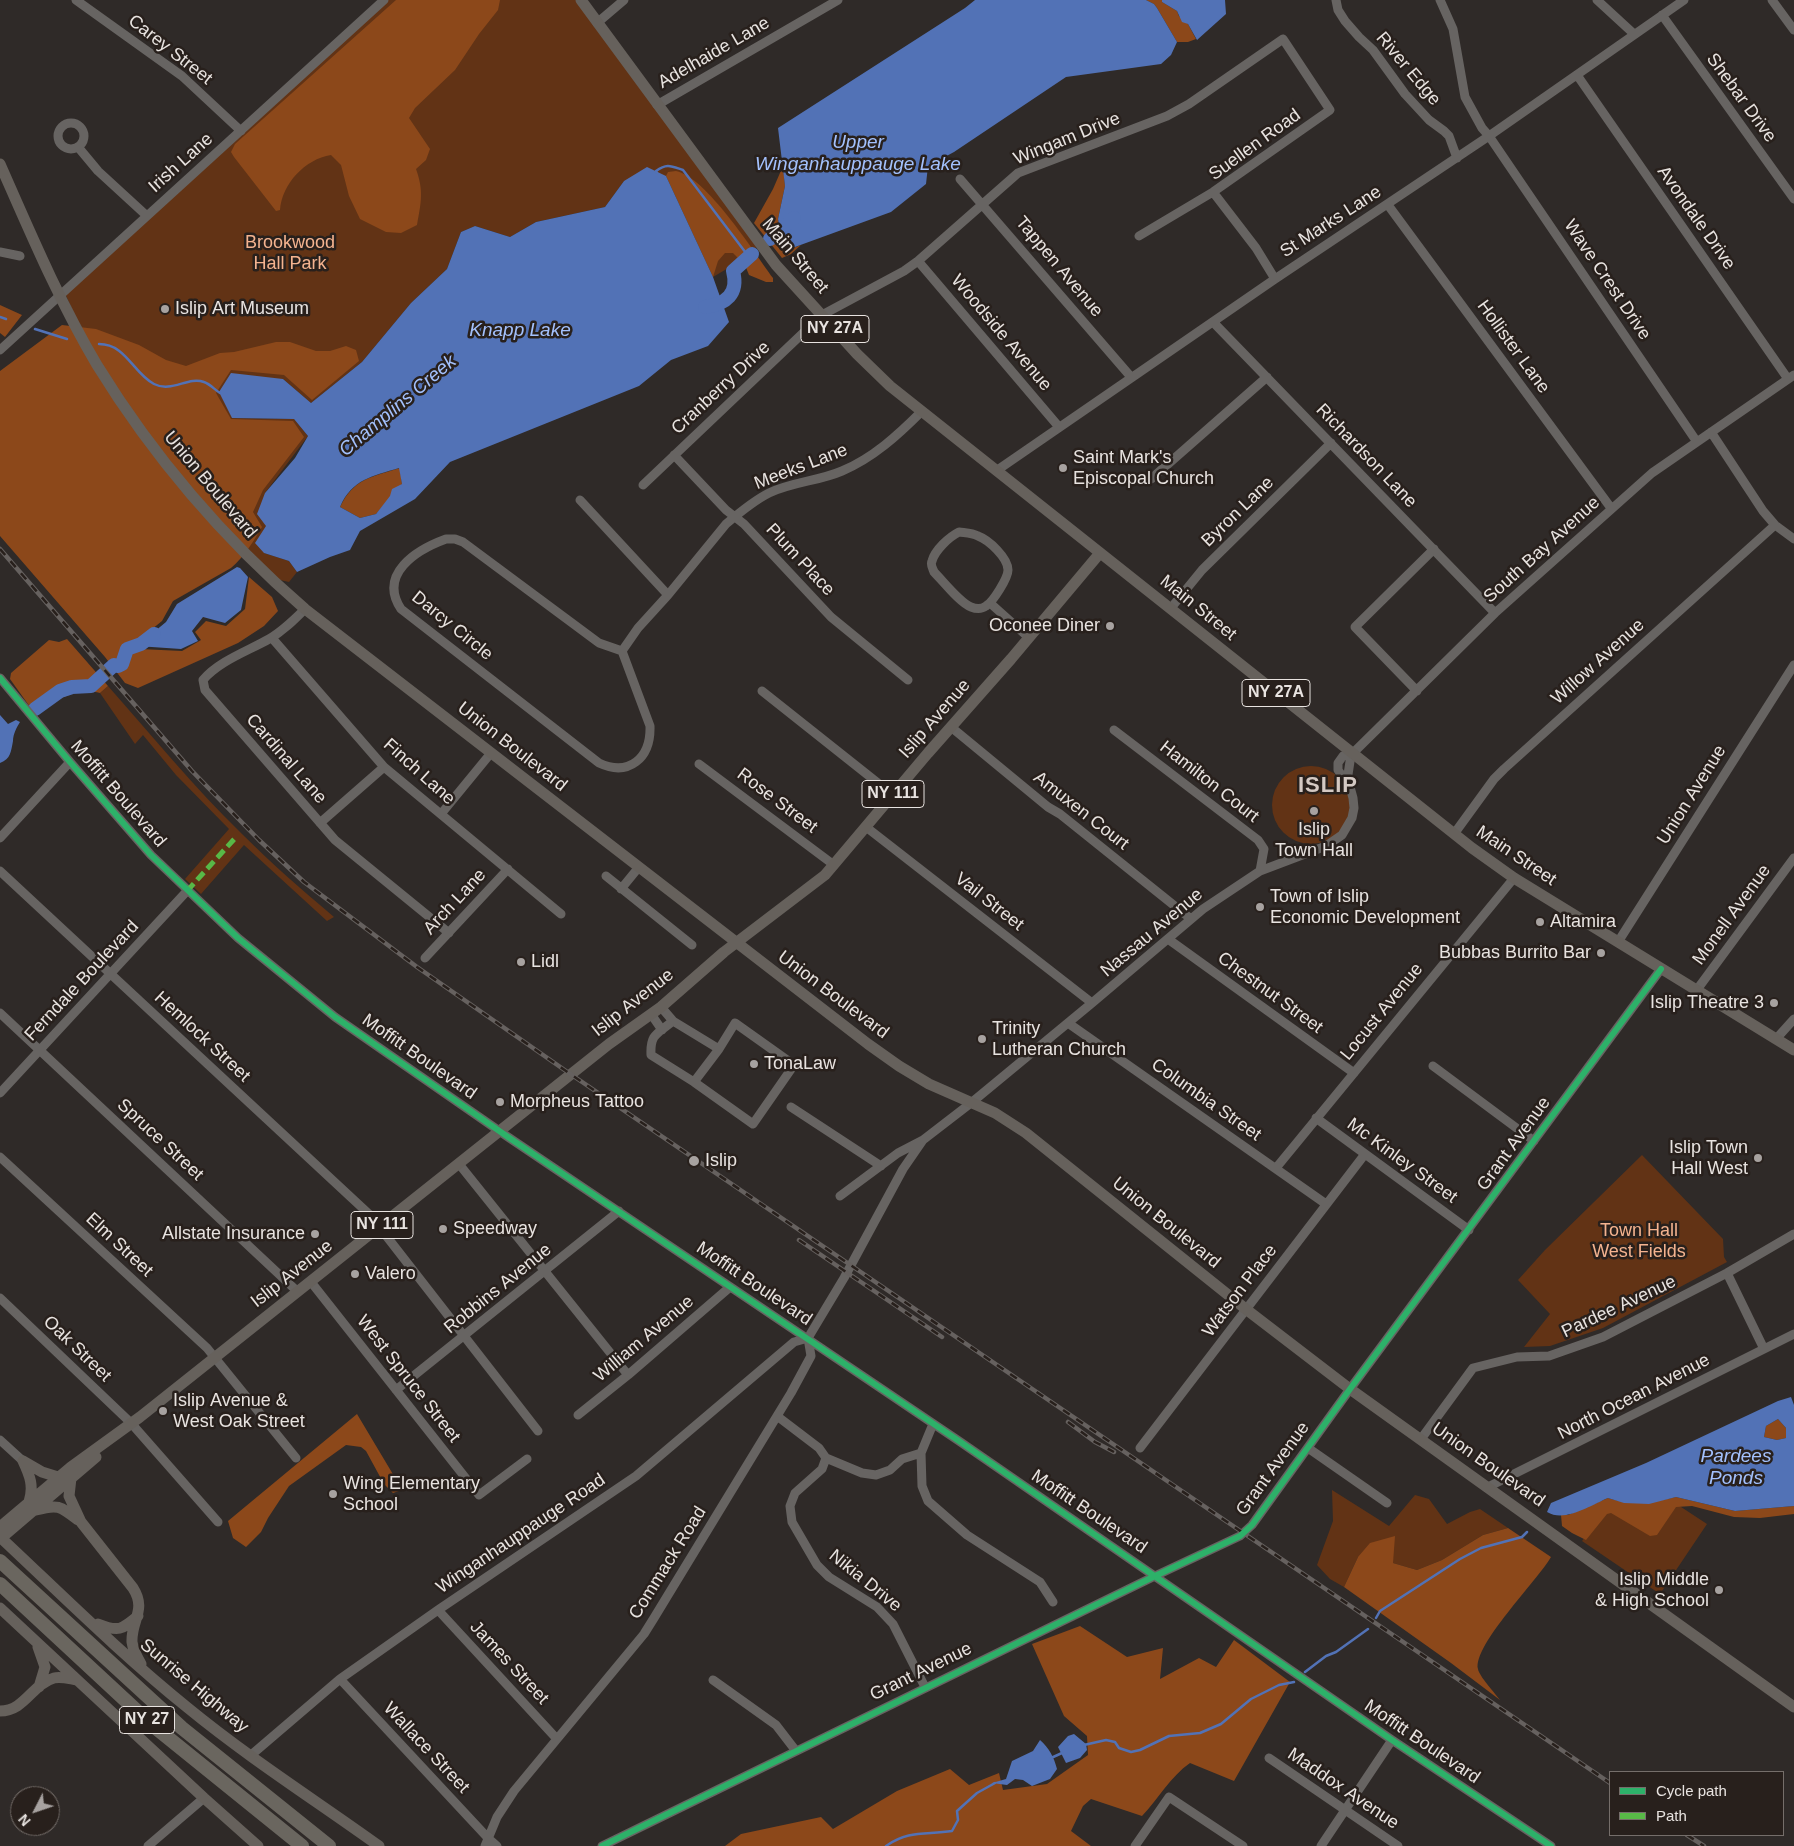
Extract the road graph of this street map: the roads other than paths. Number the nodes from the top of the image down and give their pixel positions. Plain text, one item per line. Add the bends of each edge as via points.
1 (76, 0) edge
2 (384, 0) edge
3 (580, 0) edge
4 (624, 0) edge
5 (838, 0) edge
6 (1336, 0) edge
7 (1440, 0) edge
8 (1598, 0) edge
9 (1684, 0) edge
10 (1772, 0) edge
11 (1662, 15) junction
12 (597, 22) junction
13 (1794, 30) edge
14 (1634, 34) junction
15 (1283, 39) joint
16 (1577, 75) junction
17 (658, 104) junction
18 (240, 131) junction
19 (1489, 136) junction
20 (78, 148) dead end
21 (1457, 158) junction
22 (0, 164) edge
23 (960, 179) dead end
24 (1213, 192) junction
25 (1794, 199) edge
26 (984, 204) junction
27 (1388, 205) junction
28 (147, 216) junction
29 (1139, 236) dead end
30 (0, 252) edge
31 (20, 256) dead end
32 (918, 261) junction
33 (1275, 279) junction
34 (60, 296) junction
35 (822, 315) junction
36 (1213, 322) junction
37 (0, 350) edge
38 (1131, 377) junction
39 (1267, 377) junction
40 (1791, 377) edge
41 (921, 412) junction
42 (1059, 426) junction
43 (1710, 432) junction
44 (1697, 442) junction
45 (1332, 444) junction
46 (674, 455) junction
47 (996, 471) junction
48 (1151, 479) dead end
49 (643, 484) dead end
50 (580, 500) dead end
51 (1611, 508) junction
52 (735, 517) junction
53 (1775, 525) junction
54 (1794, 540) edge
55 (1434, 549) junction
56 (1100, 553) junction
57 (668, 595) junction
58 (990, 603) junction
59 (1171, 608) junction
60 (306, 609) junction
61 (1495, 614) junction
62 (1028, 637) junction
63 (272, 638) junction
64 (622, 651) junction
65 (1794, 665) edge
66 (0, 678) edge
67 (908, 680) dead end
68 (762, 690) dead end
69 (1417, 690) junction
70 (951, 727) junction
71 (1114, 730) dead end
72 (491, 753) junction
73 (1352, 754) junction
74 (70, 762) junction
75 (699, 764) dead end
76 (384, 767) junction
77 (893, 795) junction
78 (441, 814) junction
79 (320, 823) junction
80 (866, 827) junction
81 (1454, 834) junction
82 (0, 838) edge
83 (1794, 858) edge
84 (834, 865) junction
85 (638, 867) junction
86 (508, 869) junction
87 (1260, 871) junction
88 (0, 872) edge
89 (606, 876) dead end
90 (1514, 878) junction
91 (621, 889) junction
92 (187, 891) junction
93 (561, 914) dead end
94 (1191, 919) junction
95 (449, 932) junction
96 (1168, 939) junction
97 (736, 942) junction
98 (1618, 942) junction
99 (692, 945) dead end
100 (425, 958) dead end
101 (1661, 969) junction
102 (111, 974) junction
103 (1696, 991) junction
104 (1092, 1003) junction
105 (661, 1006) junction
106 (0, 1013) edge
107 (651, 1014) junction
108 (1794, 1019) edge
109 (673, 1021) junction
110 (1068, 1023) junction
111 (662, 1030) junction
112 (1776, 1039) junction
113 (719, 1049) junction
114 (40, 1050) junction
115 (1794, 1050) edge
116 (1432, 1066) dead end
117 (1354, 1073) junction
118 (694, 1082) junction
119 (0, 1093) edge
120 (971, 1103) junction
121 (791, 1107) dead end
122 (1316, 1118) junction
123 (500, 1131) junction
124 (923, 1140) junction
125 (1534, 1142) junction
126 (1365, 1154) junction
127 (0, 1157) edge
128 (891, 1158) junction
129 (459, 1164) junction
130 (881, 1166) junction
131 (1276, 1168) junction
132 (903, 1169) junction
133 (840, 1196) dead end
134 (1326, 1204) junction
135 (619, 1211) junction
136 (379, 1228) junction
137 (1469, 1230) junction
138 (1794, 1234) edge
139 (545, 1272) junction
140 (1727, 1274) junction
141 (311, 1282) junction
142 (730, 1287) junction
143 (298, 1292) junction
144 (0, 1298) edge
145 (1247, 1310) junction
146 (1794, 1334) edge
147 (465, 1336) junction
148 (808, 1338) junction
149 (1764, 1349) junction
150 (215, 1358) junction
151 (628, 1375) junction
152 (1350, 1389) junction
153 (396, 1390) junction
154 (578, 1415) dead end
155 (777, 1416) junction
156 (132, 1423) junction
157 (933, 1424) junction
158 (538, 1431) dead end
159 (1421, 1439) junction
160 (0, 1440) edge
161 (1140, 1448) dead end
162 (1308, 1448) junction
163 (921, 1453) junction
164 (296, 1458) dead end
165 (526, 1458) dead end
166 (826, 1458) junction
167 (23, 1461) junction
168 (58, 1477) junction
169 (71, 1478) junction
170 (1488, 1488) junction
171 (1387, 1503) dead end
172 (31, 1507) junction
173 (18, 1517) junction
174 (81, 1522) junction
175 (218, 1522) dead end
176 (0, 1526) edge
177 (0, 1538) edge
178 (0, 1561) edge
179 (1154, 1576) junction
180 (0, 1584) edge
181 (1053, 1602) dead end
182 (0, 1608) edge
183 (438, 1610) junction
184 (138, 1616) junction
185 (91, 1622) junction
186 (35, 1640) junction
187 (146, 1672) junction
188 (340, 1679) junction
189 (77, 1680) junction
190 (713, 1680) dead end
191 (38, 1687) junction
192 (925, 1687) junction
193 (1794, 1707) edge
194 (0, 1711) edge
195 (556, 1738) junction
196 (1392, 1740) junction
197 (796, 1751) junction
198 (250, 1756) junction
199 (1269, 1758) dead end
200 (204, 1798) junction
201 (1345, 1810) junction
202 (486, 1842) edge
203 (148, 1846) edge
204 (258, 1846) edge
205 (302, 1846) edge
206 (329, 1846) edge
207 (379, 1846) edge
208 (497, 1846) edge
209 (602, 1846) edge
210 (1134, 1846) edge
211 (1243, 1846) edge
212 (1321, 1846) edge
213 (1398, 1846) edge
214 (1551, 1846) edge

1 - 18 street, Carey Street via 182,76
2 - 18 street, Irish Lane
3 - 12 main road, NY 27A
4 - 12 street
5 - 17 street, Adelhaide Lane
6 - 21 street, River Edge via 1345,21 1373,50 1404,94 1449,136
7 - 19 street, River Edge via 1453,29 1465,97
8 - 14 street
9 - 11 street, St Marks Lane
10 - 13 street
11 - 14 street, St Marks Lane
11 - 25 street, Shebar Drive
12 - 17 main road, NY 27A
14 - 16 street, St Marks Lane
15 - 24 street, Suellen Road via 1330,110
15 - 26 street, Wingam Drive via 1168,116 1018,173
16 - 19 street, St Marks Lane
16 - 40 street, Avondale Drive
17 - 35 main road, Main Street / NY 27A via 776,265
18 - 28 street, Irish Lane
19 - 21 street, St Marks Lane
19 - 44 street, Wave Crest Drive
20 - 28 street
21 - 27 street, St Marks Lane
22 - 34 main road, Union Boulevard
23 - 26 street, Tappen Avenue
24 - 29 street
24 - 33 street, Suellen Road via 1256,248
26 - 32 street, Wingam Drive
26 - 38 street, Tappen Avenue
27 - 33 street, St Marks Lane
27 - 51 street, Hollister Lane
28 - 34 street, Irish Lane
30 - 31 street
32 - 35 street, Wingam Drive
32 - 42 street, Woodside Avenue
33 - 36 street, St Marks Lane
34 - 37 street, Irish Lane
34 - 60 main road, Union Boulevard via 97,364 160,455 224,532
35 - 41 main road, Main Street / NY 27A via 890,386
35 - 46 street, Cranberry Drive
36 - 38 street, St Marks Lane
36 - 39 street, Richardson Lane
38 - 42 street, St Marks Lane
39 - 45 street, Richardson Lane
39 - 48 street
40 - 43 street, South Bay Avenue
41 - 47 main road, Main Street / NY 27A
41 - 52 street, Meeks Lane via 898,435 860,462 769,493
42 - 47 street, St Marks Lane
43 - 44 street, South Bay Avenue
43 - 53 street
44 - 51 street, South Bay Avenue via 1652,473
45 - 55 street, Richardson Lane
45 - 59 street, Byron Lane via 1202,570
46 - 49 street, Cranberry Drive
46 - 52 street, Plum Place
47 - 56 main road, Main Street / NY 27A
50 - 57 street
51 - 61 street, South Bay Avenue
52 - 57 street, Meeks Lane
52 - 67 street, Plum Place via 831,617
53 - 54 street
53 - 81 street, Willow Avenue via 1504,769
55 - 61 street, Richardson Lane
55 - 69 street via 1355,627
56 - 59 main road, Main Street / NY 27A
56 - 62 main road, Islip Avenue / NY 111
57 - 64 street, Meeks Lane
58 - 58 street via 984,607 969,607 931,566 936,553 959,532 981,537 1007,562 1008,574
58 - 62 street
59 - 73 main road, Main Street / NY 27A
60 - 63 street, Cardinal Lane
60 - 72 main road, Union Boulevard
61 - 69 street, South Bay Avenue
62 - 70 main road, Islip Avenue / NY 111
63 - 76 street, Finch Lane
63 - 79 street, Cardinal Lane via 211,671 203,680 205,690
64 - 64 street, Darcy Circle via 599,643 455,539 437,543 418,553 401,568 393,582 395,600 401,609 599,763 618,769 641,757 650,737 650,726
65 - 98 street, Union Avenue
66 - 74 street, Moffitt Boulevard
68 - 77 street
69 - 73 street, South Bay Avenue
70 - 77 main road, Islip Avenue / NY 111
70 - 94 street, Amuxen Court
71 - 87 street, Hamilton Court via 1258,840 1264,849
72 - 78 street
72 - 85 main road, Union Boulevard
73 - 81 main road, Main Street / NY 27A
73 - 87 street, Nassau Avenue via 1347,781 1354,808 1342,835 1326,846
74 - 82 street
74 - 92 street, Moffitt Boulevard
75 - 84 street, Rose Street
76 - 78 street, Finch Lane
76 - 79 street
77 - 80 main road, Islip Avenue / NY 111
78 - 86 street, Finch Lane
79 - 95 street, Cardinal Lane via 335,840
80 - 84 main road, Islip Avenue / NY 111
80 - 104 street, Vail Street
81 - 90 main road, Main Street / NY 27A
83 - 103 street, Monell Avenue
84 - 97 main road, Islip Avenue / NY 111
85 - 91 street
85 - 97 main road, Union Boulevard
86 - 93 street, Finch Lane
86 - 95 street, Arch Lane
87 - 94 street, Nassau Avenue
88 - 102 street, Hemlock Street
89 - 91 street
90 - 98 main road, Main Street / NY 27A
90 - 117 street, Locust Avenue
91 - 99 street
92 - 102 street, Ferndale Boulevard
92 - 123 street, Moffitt Boulevard via 238,938 335,1017
94 - 96 street, Nassau Avenue
95 - 100 street, Arch Lane
96 - 104 street, Nassau Avenue
96 - 117 street, Chestnut Street
97 - 105 main road, Islip Avenue / NY 111
97 - 120 main road, Union Boulevard via 898,1066
98 - 101 main road, Main Street / NY 27A
101 - 103 main road, Main Street / NY 27A
101 - 125 street, Grant Avenue
102 - 114 street, Ferndale Boulevard
102 - 136 street, Hemlock Street via 370,1214
103 - 112 main road, Main Street / NY 27A
104 - 110 street, Nassau Avenue
105 - 107 main road, Islip Avenue / NY 111
105 - 109 street
106 - 114 street, Spruce Street
107 - 111 street
107 - 123 main road, Islip Avenue / NY 111
108 - 112 street
109 - 111 street
109 - 113 street
110 - 120 street, Nassau Avenue
110 - 131 street, Columbia Street
111 - 118 street via 654,1036 651,1055
112 - 115 main road, Main Street / NY 27A
113 - 118 street
113 - 118 street via 735,1023 794,1065 753,1124
114 - 119 street, Ferndale Boulevard
114 - 143 street, Spruce Street
116 - 125 street
117 - 122 street, Locust Avenue
120 - 124 street, Nassau Avenue
120 - 145 main road, Union Boulevard via 995,1113 1026,1133
121 - 130 street
122 - 126 street, Mc Kinley Street
122 - 131 street, Locust Avenue
123 - 129 main road, Islip Avenue / NY 111
123 - 135 street, Moffitt Boulevard
124 - 128 street, Nassau Avenue
124 - 132 street, Nassau Avenue
125 - 137 street, Grant Avenue
126 - 134 street, Watson Place
126 - 137 street, Mc Kinley Street
127 - 150 street, Elm Street
128 - 130 street, Nassau Avenue
128 - 132 street
129 - 136 main road, Islip Avenue / NY 111
129 - 139 street
130 - 133 street, Nassau Avenue
131 - 134 street, Columbia Street
132 - 148 street, Nassau Avenue
134 - 145 street, Watson Place
135 - 139 street, Robbins Avenue
135 - 142 street, Moffitt Boulevard
136 - 141 main road, Islip Avenue / NY 111
136 - 147 street, Hemlock Street
137 - 152 street, Grant Avenue
138 - 140 street, Pardee Avenue
139 - 147 street, Robbins Avenue
139 - 151 street
140 - 149 street
140 - 159 street, Pardee Avenue via 1603,1337 1549,1356 1518,1357 1473,1368
141 - 143 main road, Islip Avenue / NY 111
141 - 153 street, West Spruce Street
142 - 148 street, Moffitt Boulevard
142 - 151 street, William Avenue
143 - 150 main road, Islip Avenue / NY 111
144 - 156 street, Oak Street
145 - 152 main road, Union Boulevard
145 - 161 street, Watson Place
146 - 149 street, North Ocean Avenue
147 - 153 street, Robbins Avenue
147 - 158 street, Hemlock Street
148 - 155 street, Commack Road via 811,1356
148 - 157 street, Moffitt Boulevard
148 - 183 street, Winganhauppauge Road via 794,1342 636,1476
149 - 170 street, North Ocean Avenue
150 - 156 main road, Islip Avenue / NY 111
150 - 164 street, Elm Street
151 - 154 street, William Avenue
152 - 159 main road, Union Boulevard
152 - 162 street, Grant Avenue
153 - 165 street, West Spruce Street via 479,1495
155 - 166 street via 819,1448
155 - 195 street, Commack Road via 644,1634
156 - 168 main road, Islip Avenue / NY 111
156 - 169 main road, Islip Avenue / NY 111
156 - 175 street, Oak Street
157 - 163 street
157 - 179 street, Moffitt Boulevard
159 - 170 main road, Union Boulevard
160 - 167 street
162 - 171 street
162 - 179 street, Grant Avenue via 1252,1525 1240,1536
163 - 166 street via 902,1459 890,1470 876,1475 862,1473
163 - 181 street via 922,1486 928,1501 966,1536 1040,1582
166 - 192 street, Nikia Drive via 822,1469 795,1493 790,1506 792,1522 817,1565 878,1608 893,1624
167 - 168 main road
167 - 172 main road via 31,1480
168 - 172 main road, Islip Avenue / NY 111
169 - 172 main road, Islip Avenue / NY 111
169 - 174 main road via 69,1496
170 - 193 main road, Union Boulevard
172 - 173 main road, Islip Avenue / NY 111
172 - 174 main road via 59,1506
173 - 176 main road, Islip Avenue / NY 111
173 - 177 main road, Islip Avenue / NY 111
174 - 184 main road via 135,1592
177 - 185 main road, Sunrise Highway
178 - 206 highway, NY 27 via 175,1722
179 - 192 street, Grant Avenue
179 - 196 street, Moffitt Boulevard
180 - 205 highway, NY 27 via 151,1724
182 - 186 main road
183 - 188 street, Winganhauppauge Road
183 - 195 street, James Street
184 - 185 main road via 117,1629
184 - 187 main road via 132,1643
185 - 187 main road, Sunrise Highway
186 - 189 main road
186 - 191 main road via 45,1667
187 - 198 main road, Sunrise Highway
188 - 198 street, Winganhauppauge Road
188 - 202 street, Wallace Street
189 - 191 main road via 54,1678
189 - 200 main road
190 - 197 street via 776,1725
191 - 194 main road via 19,1706
192 - 197 street, Grant Avenue
195 - 202 street, Commack Road via 505,1804
196 - 201 street
196 - 214 street, Moffitt Boulevard
197 - 209 street, Grant Avenue
198 - 207 main road, Sunrise Highway
199 - 201 street, Maddox Avenue
200 - 203 street
200 - 204 main road
201 - 212 street
201 - 213 street, Maddox Avenue
202 - 208 street
210 - 211 street via 1169,1796

